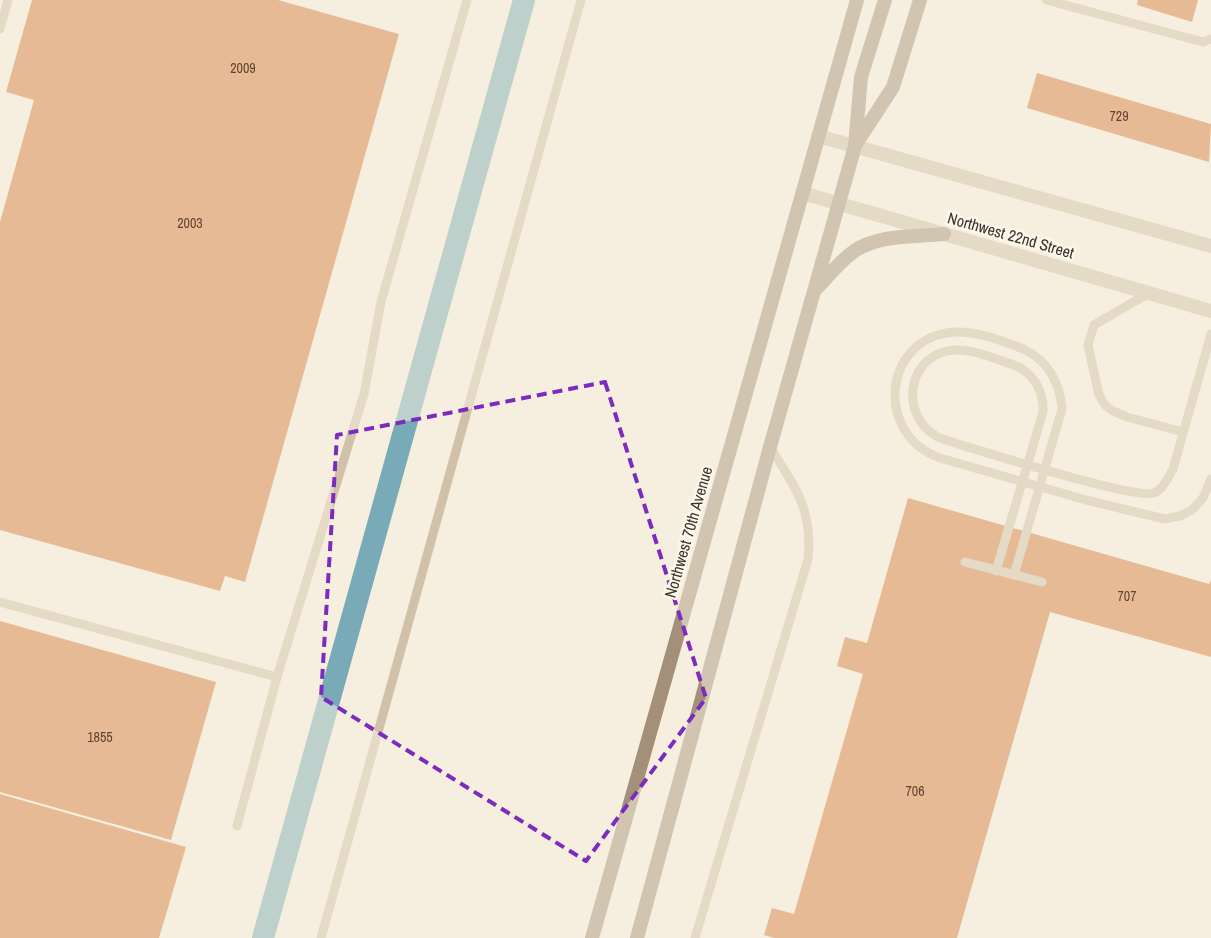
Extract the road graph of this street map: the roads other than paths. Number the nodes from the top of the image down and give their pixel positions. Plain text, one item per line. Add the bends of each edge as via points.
1 (8, 0) edge
2 (467, 0) edge
3 (581, 0) edge
4 (857, 0) edge
5 (885, 0) edge
6 (920, 0) edge
7 (1046, 0) edge
8 (0, 28) edge
9 (1211, 39) edge
10 (818, 136) junction
11 (854, 146) junction
12 (802, 192) junction
13 (839, 203) junction
14 (944, 234) junction
15 (1211, 246) edge
16 (814, 291) junction
17 (1148, 293) junction
18 (1211, 312) edge
19 (1211, 334) edge
20 (1184, 432) junction
21 (770, 447) junction
22 (1211, 479) edge
23 (965, 562) dead end
24 (996, 571) junction
25 (1014, 575) junction
26 (1042, 582) dead end
27 (0, 602) edge
28 (277, 677) junction
29 (237, 826) dead end
30 (321, 938) edge
31 (592, 938) edge
32 (637, 938) edge
33 (695, 938) edge

1 - 8 lane
2 - 28 lane via 381,302 364,394
3 - 30 lane
4 - 10 main road, Northwest 70th Avenue
5 - 11 main road via 861,77
6 - 11 main road via 893,87
7 - 9 lane via 1203,42
10 - 11 street
10 - 12 main road, Northwest 70th Avenue
11 - 13 main road
11 - 15 street
12 - 13 street, Northwest 22nd Street
12 - 31 main road, Northwest 70th Avenue
13 - 14 street, Northwest 22nd Street
13 - 16 main road
14 - 16 main road via 866,244 852,252
14 - 17 street, Northwest 22nd Street
16 - 21 main road
17 - 18 street, Northwest 22nd Street
17 - 20 lane via 1094,325 1088,345 1098,395 1113,411
19 - 20 lane
20 - 24 lane, bridge via 1172,469 1165,484 1156,492 1130,492 1035,466 1026,463 999,455 945,440 930,433 918,418 912,398 916,379 930,360 945,352 963,350 1016,365 1029,374 1043,396 1042,420 1030,458 1028,467
21 - 32 main road
21 - 33 lane via 804,503 810,542 808,559
22 - 25 lane, bridge via 1203,498 1192,510 1164,519 1086,500 1049,489 1040,487 940,458 920,449 904,431 894,397 898,375 915,349 935,336 956,332 975,334 1030,352 1044,364 1056,382 1061,417 1059,425 1042,481 1039,491 1036,500
23 - 24 lane
24 - 25 lane
25 - 26 lane
27 - 28 lane
28 - 29 lane

